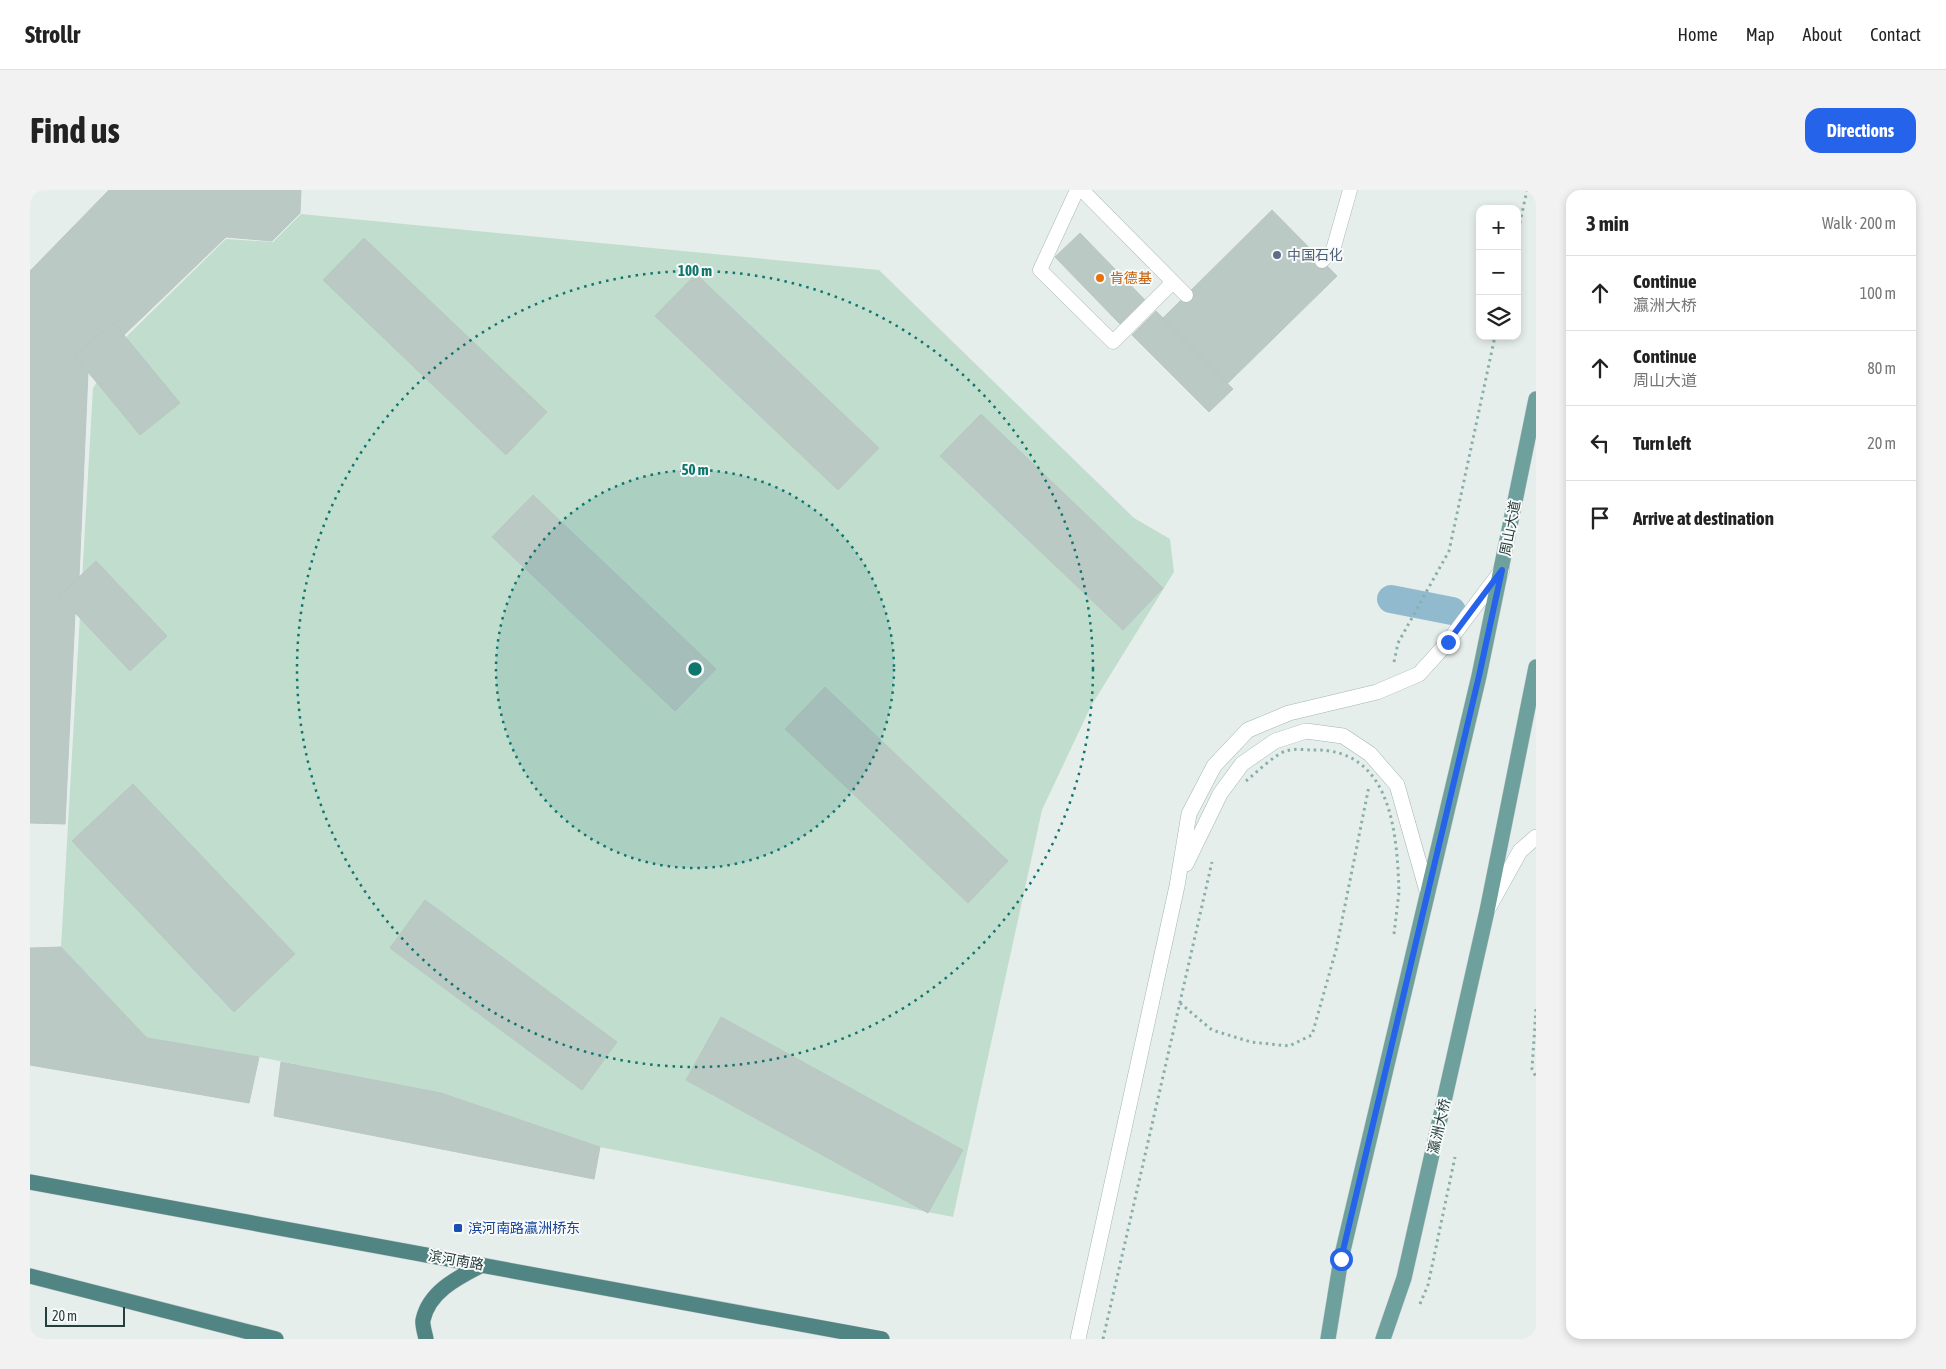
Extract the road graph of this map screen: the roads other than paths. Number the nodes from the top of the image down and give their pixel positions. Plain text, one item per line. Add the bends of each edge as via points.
1 (1077, 190) edge
2 (1082, 190) edge
3 (1350, 190) edge
4 (1322, 261) dead end
5 (1173, 282) junction
6 (1186, 295) dead end
7 (1536, 399) edge
8 (1502, 570) junction
9 (1536, 667) edge
10 (1536, 836) edge
11 (1177, 886) junction
12 (1427, 891) junction
13 (1487, 911) junction
14 (30, 1182) edge
15 (482, 1265) junction
16 (30, 1276) edge
17 (276, 1339) edge
18 (426, 1339) edge
19 (882, 1339) edge
20 (1078, 1339) edge
21 (1328, 1339) edge
22 (1383, 1339) edge

1 - 5 lane via 1040,270 1113,342
2 - 5 lane
3 - 4 lane via 1333,250
5 - 6 lane
7 - 8 main road, 周山大道
8 - 11 main road via 1448,642 1419,674 1377,692 1288,713 1248,730 1214,766 1189,814
8 - 12 main road, 周山大道
9 - 13 main road
10 - 13 main road via 1520,851
11 - 12 main road via 1220,794 1242,764 1275,741 1306,730 1342,736 1370,754 1397,785
11 - 20 main road
12 - 21 main road via 1341,1259
13 - 22 main road, 瀛洲大桥 via 1404,1278
14 - 15 highway, 滨河南路
15 - 18 highway via 456,1279 433,1298 423,1320
15 - 19 highway, 滨河南路
16 - 17 highway

